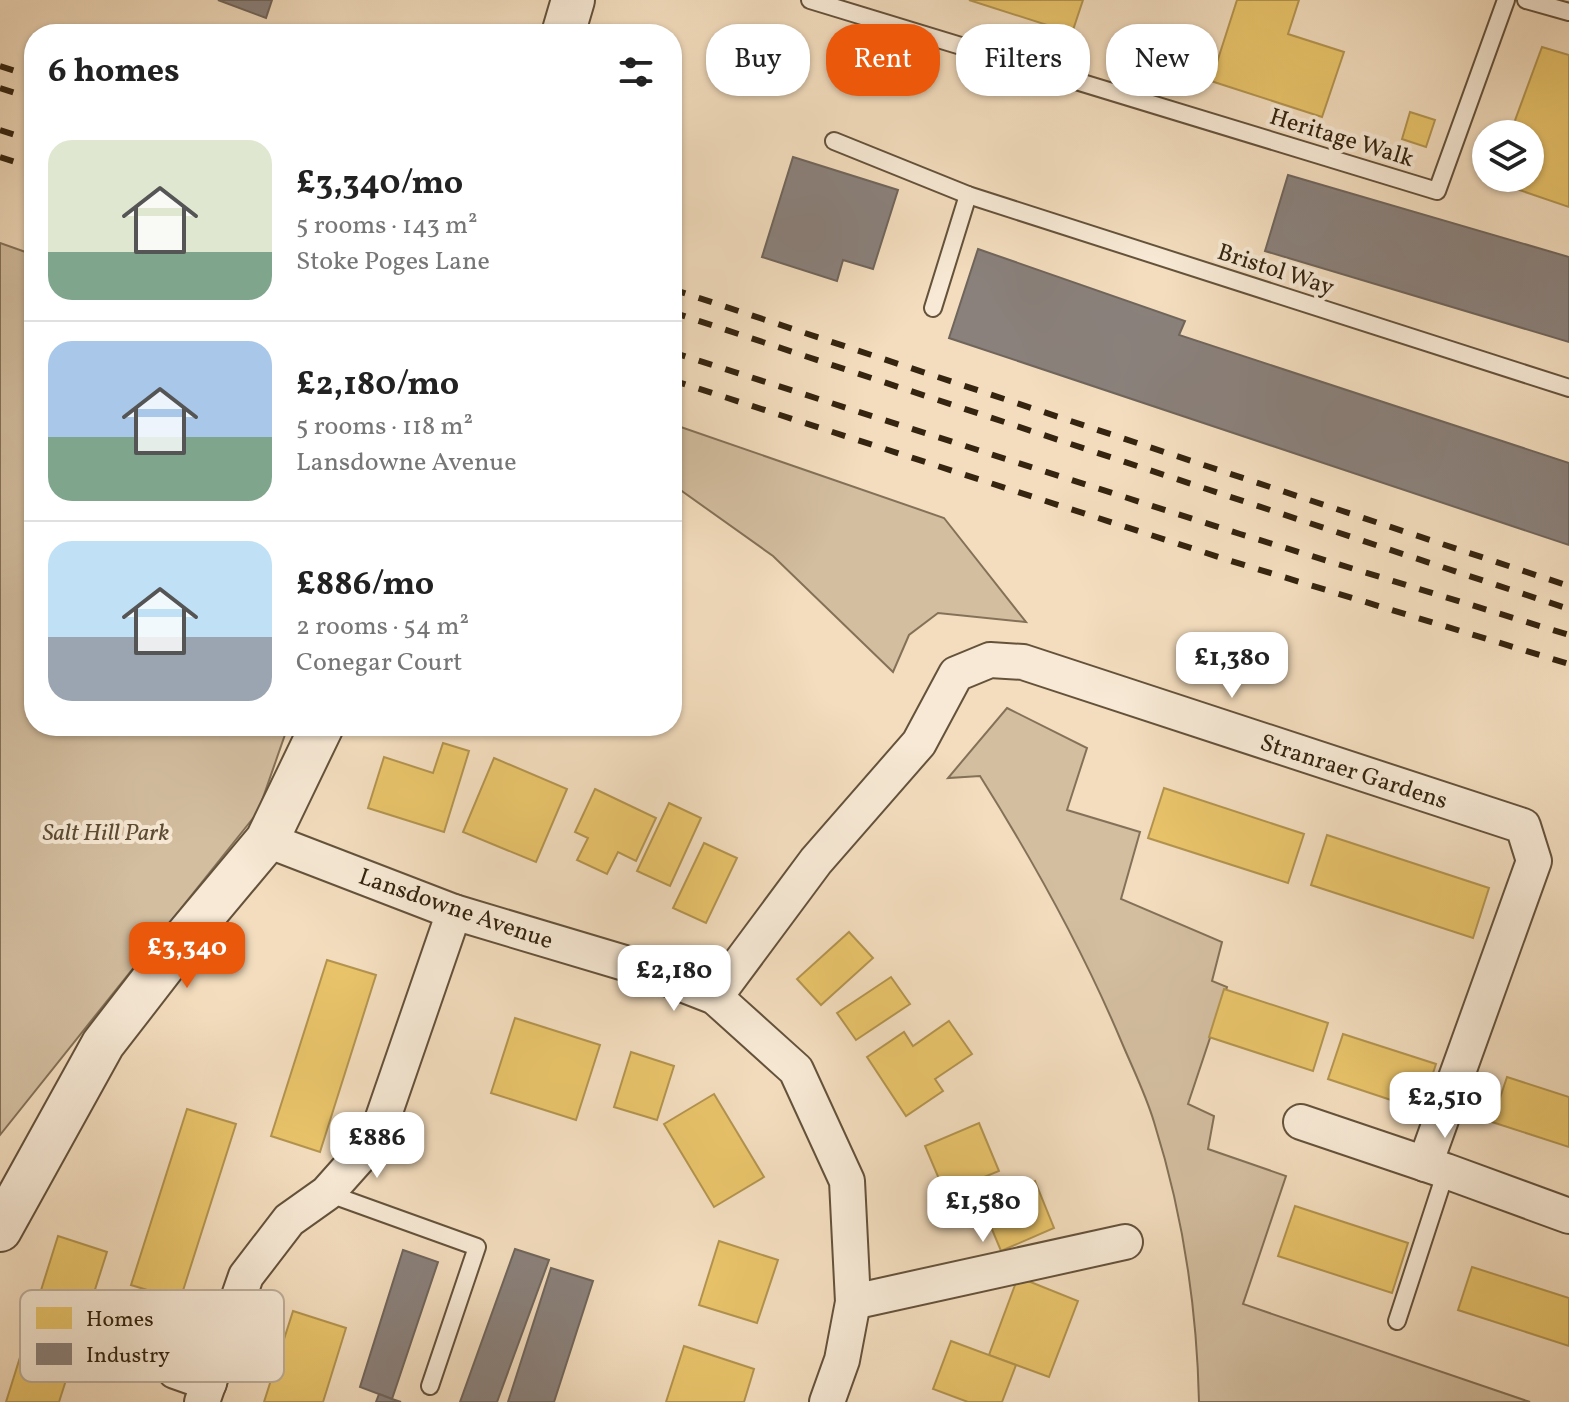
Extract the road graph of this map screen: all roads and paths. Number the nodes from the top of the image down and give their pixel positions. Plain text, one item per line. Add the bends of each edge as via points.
1 (573, 0) edge
2 (810, 0) edge
3 (1506, 0) edge
4 (1526, 0) edge
5 (1569, 12) edge
6 (566, 24) edge
7 (834, 141) dead end
8 (968, 195) junction
9 (933, 308) dead end
10 (1569, 388) edge
11 (317, 736) edge
12 (267, 840) junction
13 (454, 912) junction
14 (715, 997) junction
15 (1301, 1122) dead end
16 (1435, 1167) junction
17 (327, 1193) junction
18 (1569, 1216) edge
19 (0, 1230) edge
20 (1125, 1242) dead end
21 (241, 1290) edge
22 (853, 1302) junction
23 (1397, 1321) dead end
24 (430, 1386) dead end
25 (827, 1402) edge

1 - 6 street
2 - 3 lane, Heritage Walk via 1437,191
4 - 5 lane
7 - 8 lane, Bristol Way
8 - 9 lane
8 - 10 lane, Bristol Way
11 - 12 street
12 - 13 street, Lansdowne Avenue
12 - 19 street via 103,1044
13 - 14 street, Lansdowne Avenue via 638,967
13 - 17 street via 376,1138
14 - 16 street, Stranraer Gardens via 816,861 919,743 956,674 990,660 1023,662 1523,826 1534,861
14 - 22 street, Lansdowne Avenue via 796,1070 847,1181
15 - 16 street
16 - 18 street
16 - 23 lane
17 - 21 street via 289,1220
17 - 24 lane via 458,1232 477,1247
20 - 22 street
22 - 25 street, Lansdowne Avenue

